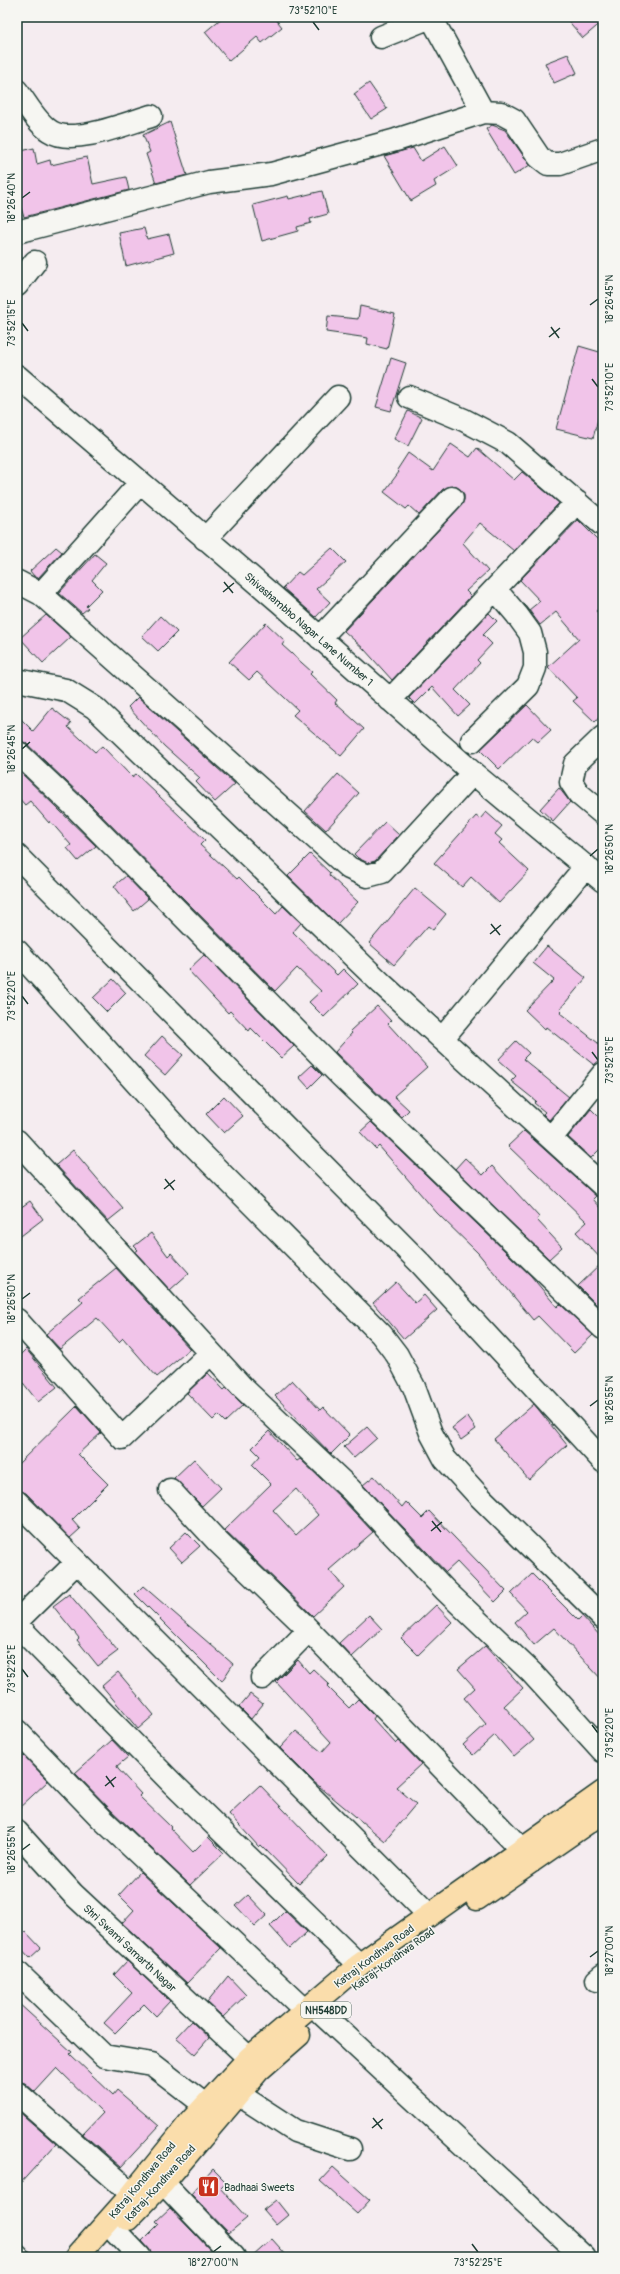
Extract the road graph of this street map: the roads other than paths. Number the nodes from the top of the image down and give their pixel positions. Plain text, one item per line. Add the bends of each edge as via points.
1 (431, 17) edge
2 (381, 37) dead end
3 (17, 91) edge
4 (483, 112) junction
5 (152, 116) dead end
6 (603, 148) edge
7 (17, 232) edge
8 (35, 262) dead end
9 (17, 285) edge
10 (19, 382) edge
11 (338, 397) dead end
12 (409, 397) dead end
13 (140, 483) junction
14 (452, 498) dead end
15 (577, 502) junction
16 (603, 525) edge
17 (205, 538) junction
18 (18, 582) dead end
19 (495, 589) junction
20 (41, 594) junction
21 (320, 638) junction
22 (17, 680) edge
23 (390, 700) junction
24 (603, 737) edge
25 (472, 742) dead end
26 (17, 752) edge
27 (473, 773) junction
28 (603, 814) edge
29 (17, 856) edge
30 (586, 866) junction
31 (603, 881) edge
32 (17, 952) edge
33 (442, 1039) junction
34 (603, 1074) edge
35 (551, 1138) junction
36 (17, 1141) edge
37 (601, 1180) edge
38 (603, 1328) edge
39 (20, 1329) edge
40 (211, 1354) junction
41 (603, 1461) edge
42 (170, 1490) dead end
43 (17, 1502) edge
44 (77, 1562) junction
45 (603, 1618) edge
46 (17, 1621) edge
47 (17, 1625) edge
48 (309, 1630) junction
49 (262, 1678) dead end
50 (17, 1731) edge
51 (603, 1751) edge
52 (603, 1792) edge
53 (603, 1812) edge
54 (17, 1832) edge
55 (521, 1849) junction
56 (429, 1915) junction
57 (359, 1965) junction
58 (17, 1972) edge
59 (313, 2012) junction
60 (248, 2058) junction
61 (17, 2093) edge
62 (238, 2094) junction
63 (206, 2105) junction
64 (350, 2149) dead end
65 (158, 2176) junction
66 (132, 2194) junction
67 (116, 2232) junction
68 (76, 2257) edge
69 (94, 2257) edge
70 (140, 2257) edge
71 (234, 2257) edge
72 (584, 2257) edge

1 - 2 street
1 - 4 street
3 - 5 street via 36,118 51,132 71,136 96,132
4 - 6 street via 501,113 514,120 539,157 548,164 560,164
4 - 7 street via 396,140 271,174 209,182
8 - 9 street
10 - 13 street, Shivashambho Nagar Lane Number 1
11 - 17 street
12 - 15 street via 464,420 508,443
13 - 17 street, Shivashambho Nagar Lane Number 1
13 - 20 street
14 - 21 street
15 - 16 street
15 - 19 street
17 - 21 street, Shivashambho Nagar Lane Number 1
18 - 20 street
19 - 23 street
19 - 25 street via 530,634 535,652 535,668 528,686
20 - 27 street via 349,868 367,876 382,872
21 - 23 street, Shivashambho Nagar Lane Number 1
22 - 33 street via 66,690 95,708
23 - 27 street, Shivashambho Nagar Lane Number 1
24 - 28 street via 575,764 571,782 579,794
26 - 38 street via 77,809 340,1075
27 - 30 street, Shivashambho Nagar Lane Number 1
29 - 41 street via 421,1264
30 - 31 street, Shivashambho Nagar Lane Number 1
30 - 33 street
32 - 45 street via 186,1138 381,1334 397,1355 414,1387 431,1433 445,1459
33 - 35 street
34 - 35 street
35 - 37 street
36 - 40 street
39 - 40 street via 122,1438
40 - 51 street via 243,1388 350,1489 446,1590 532,1673
42 - 48 street via 218,1542
43 - 44 street
44 - 46 street
44 - 56 street
47 - 57 street via 172,1783
48 - 49 street
48 - 55 street
50 - 59 street via 102,1819
52 - 55 highway, Katraj Kondhwa Road / NH548DD
53 - 59 highway, Katraj-Kondhwa Road / NH548DD via 440,1924 360,1983
54 - 60 street, Shri Swami Samarth Nagar via 73,1894
55 - 56 highway, Katraj Kondhwa Road / NH548DD
56 - 57 highway, Katraj Kondhwa Road / NH548DD
57 - 59 highway, Katraj Kondhwa Road / NH548DD
58 - 63 street via 104,2056 152,2064
59 - 60 highway, Katraj Kondhwa Road / NH548DD
59 - 62 highway, Katraj-Kondhwa Road / NH548DD
59 - 72 street
60 - 63 highway, Katraj Kondhwa Road / NH548DD
61 - 66 street
62 - 64 street via 295,2131
62 - 65 highway, Katraj-Kondhwa Road / NH548DD
63 - 65 highway, Katraj Kondhwa Road / NH548DD
65 - 66 highway, Katraj Kondhwa Road / NH548DD
65 - 67 highway, Katraj-Kondhwa Road / NH548DD
65 - 71 street
66 - 68 highway, Katraj Kondhwa Road / NH548DD
67 - 69 highway, Katraj-Kondhwa Road / NH548DD
67 - 70 street

